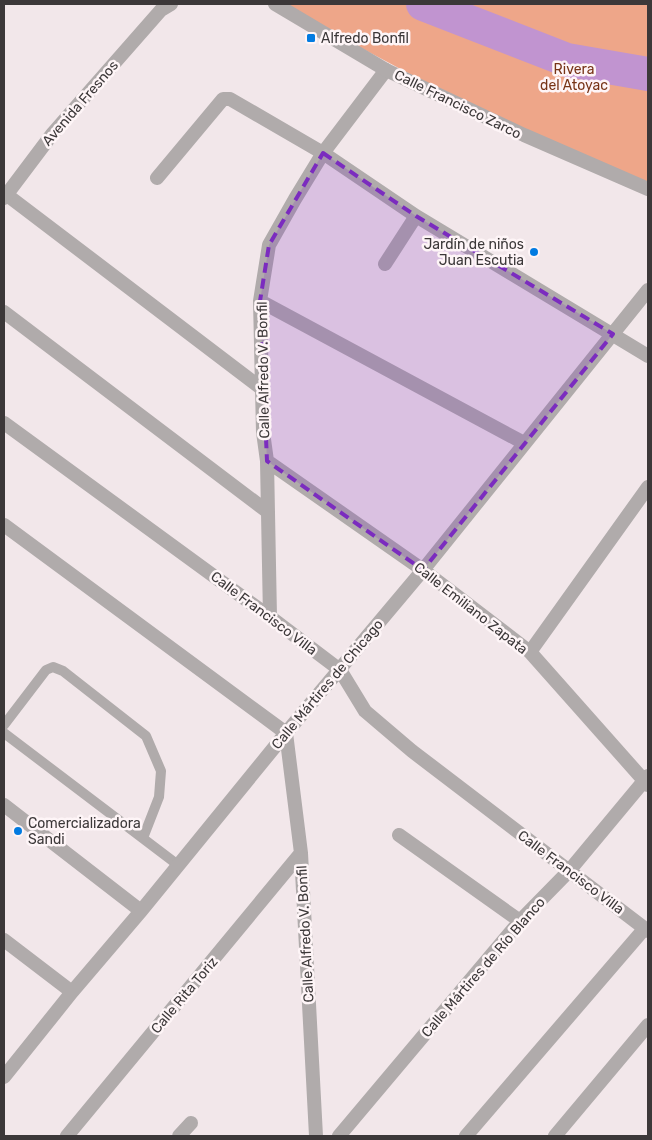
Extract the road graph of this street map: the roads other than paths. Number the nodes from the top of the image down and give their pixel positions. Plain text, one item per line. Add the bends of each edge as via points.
1 (275, 4) edge
2 (165, 6) edge
3 (386, 70) junction
4 (323, 153) junction
5 (157, 178) dead end
6 (648, 189) edge
7 (5, 196) edge
8 (416, 216) junction
9 (385, 264) dead end
10 (648, 290) edge
11 (260, 301) junction
12 (4, 312) edge
13 (613, 334) junction
14 (648, 356) edge
15 (261, 388) junction
16 (4, 423) edge
17 (524, 443) junction
18 (267, 462) junction
19 (648, 486) edge
20 (268, 512) junction
21 (4, 525) edge
22 (423, 570) junction
23 (270, 616) junction
24 (530, 652) junction
25 (340, 670) junction
26 (4, 725) edge
27 (4, 733) edge
28 (286, 733) junction
29 (647, 781) edge
30 (4, 805) edge
31 (399, 835) dead end
32 (143, 838) junction
33 (301, 853) junction
34 (178, 865) junction
35 (569, 871) junction
36 (141, 911) junction
37 (520, 921) junction
38 (647, 930) edge
39 (4, 940) edge
40 (72, 992) junction
41 (648, 1025) edge
42 (4, 1077) edge
43 (191, 1123) dead end
44 (74, 1134) edge
45 (179, 1136) edge
46 (316, 1136) edge
47 (339, 1136) edge
48 (466, 1136) edge
49 (555, 1136) edge

1 - 3 street, Calle Francisco Zarco
2 - 7 street, Avenida Fresnos via 53,133
3 - 4 street, Calle Alfredo V. Bonfil
3 - 6 street, Calle Francisco Zarco via 524,136
4 - 5 street via 230,99 223,99
4 - 8 street
4 - 11 street, Calle Alfredo V. Bonfil via 269,245
7 - 15 street
8 - 9 street
8 - 13 street
10 - 13 street, Calle Mártires de Chicago
11 - 15 street, Calle Alfredo V. Bonfil
11 - 17 street
12 - 20 street
13 - 14 street
13 - 17 street, Calle Mártires de Chicago
15 - 18 street, Calle Alfredo V. Bonfil
16 - 23 street, Calle Francisco Villa
17 - 22 street, Calle Mártires de Chicago
18 - 20 street, Calle Alfredo V. Bonfil
18 - 22 street, Calle Emiliano Zapata
19 - 24 street
20 - 23 street, Calle Alfredo V. Bonfil
21 - 28 street
22 - 24 street, Calle Emiliano Zapata
22 - 25 street, Calle Mártires de Chicago
23 - 25 street, Calle Francisco Villa
24 - 29 street, Calle Emiliano Zapata
25 - 28 street, Calle Mártires de Chicago
25 - 35 street, Calle Francisco Villa via 365,711
26 - 32 lane via 46,670 53,667 63,671 146,736 161,771 159,797
27 - 32 lane
28 - 33 street, Calle Alfredo V. Bonfil
28 - 34 street, Calle Mártires de Chicago
29 - 35 street, Calle Mártires de Río Blanco
30 - 36 street
31 - 37 street
32 - 34 lane
33 - 44 street, Calle Rita Toriz
33 - 46 street, Calle Alfredo V. Bonfil
34 - 36 street, Calle Mártires de Chicago
35 - 37 street, Calle Mártires de Río Blanco
35 - 38 street, Calle Francisco Villa
36 - 40 street, Calle Mártires de Chicago
37 - 47 street, Calle Mártires de Río Blanco
38 - 48 street
39 - 40 street
40 - 42 street, Calle Mártires de Chicago
41 - 49 street
43 - 45 street

